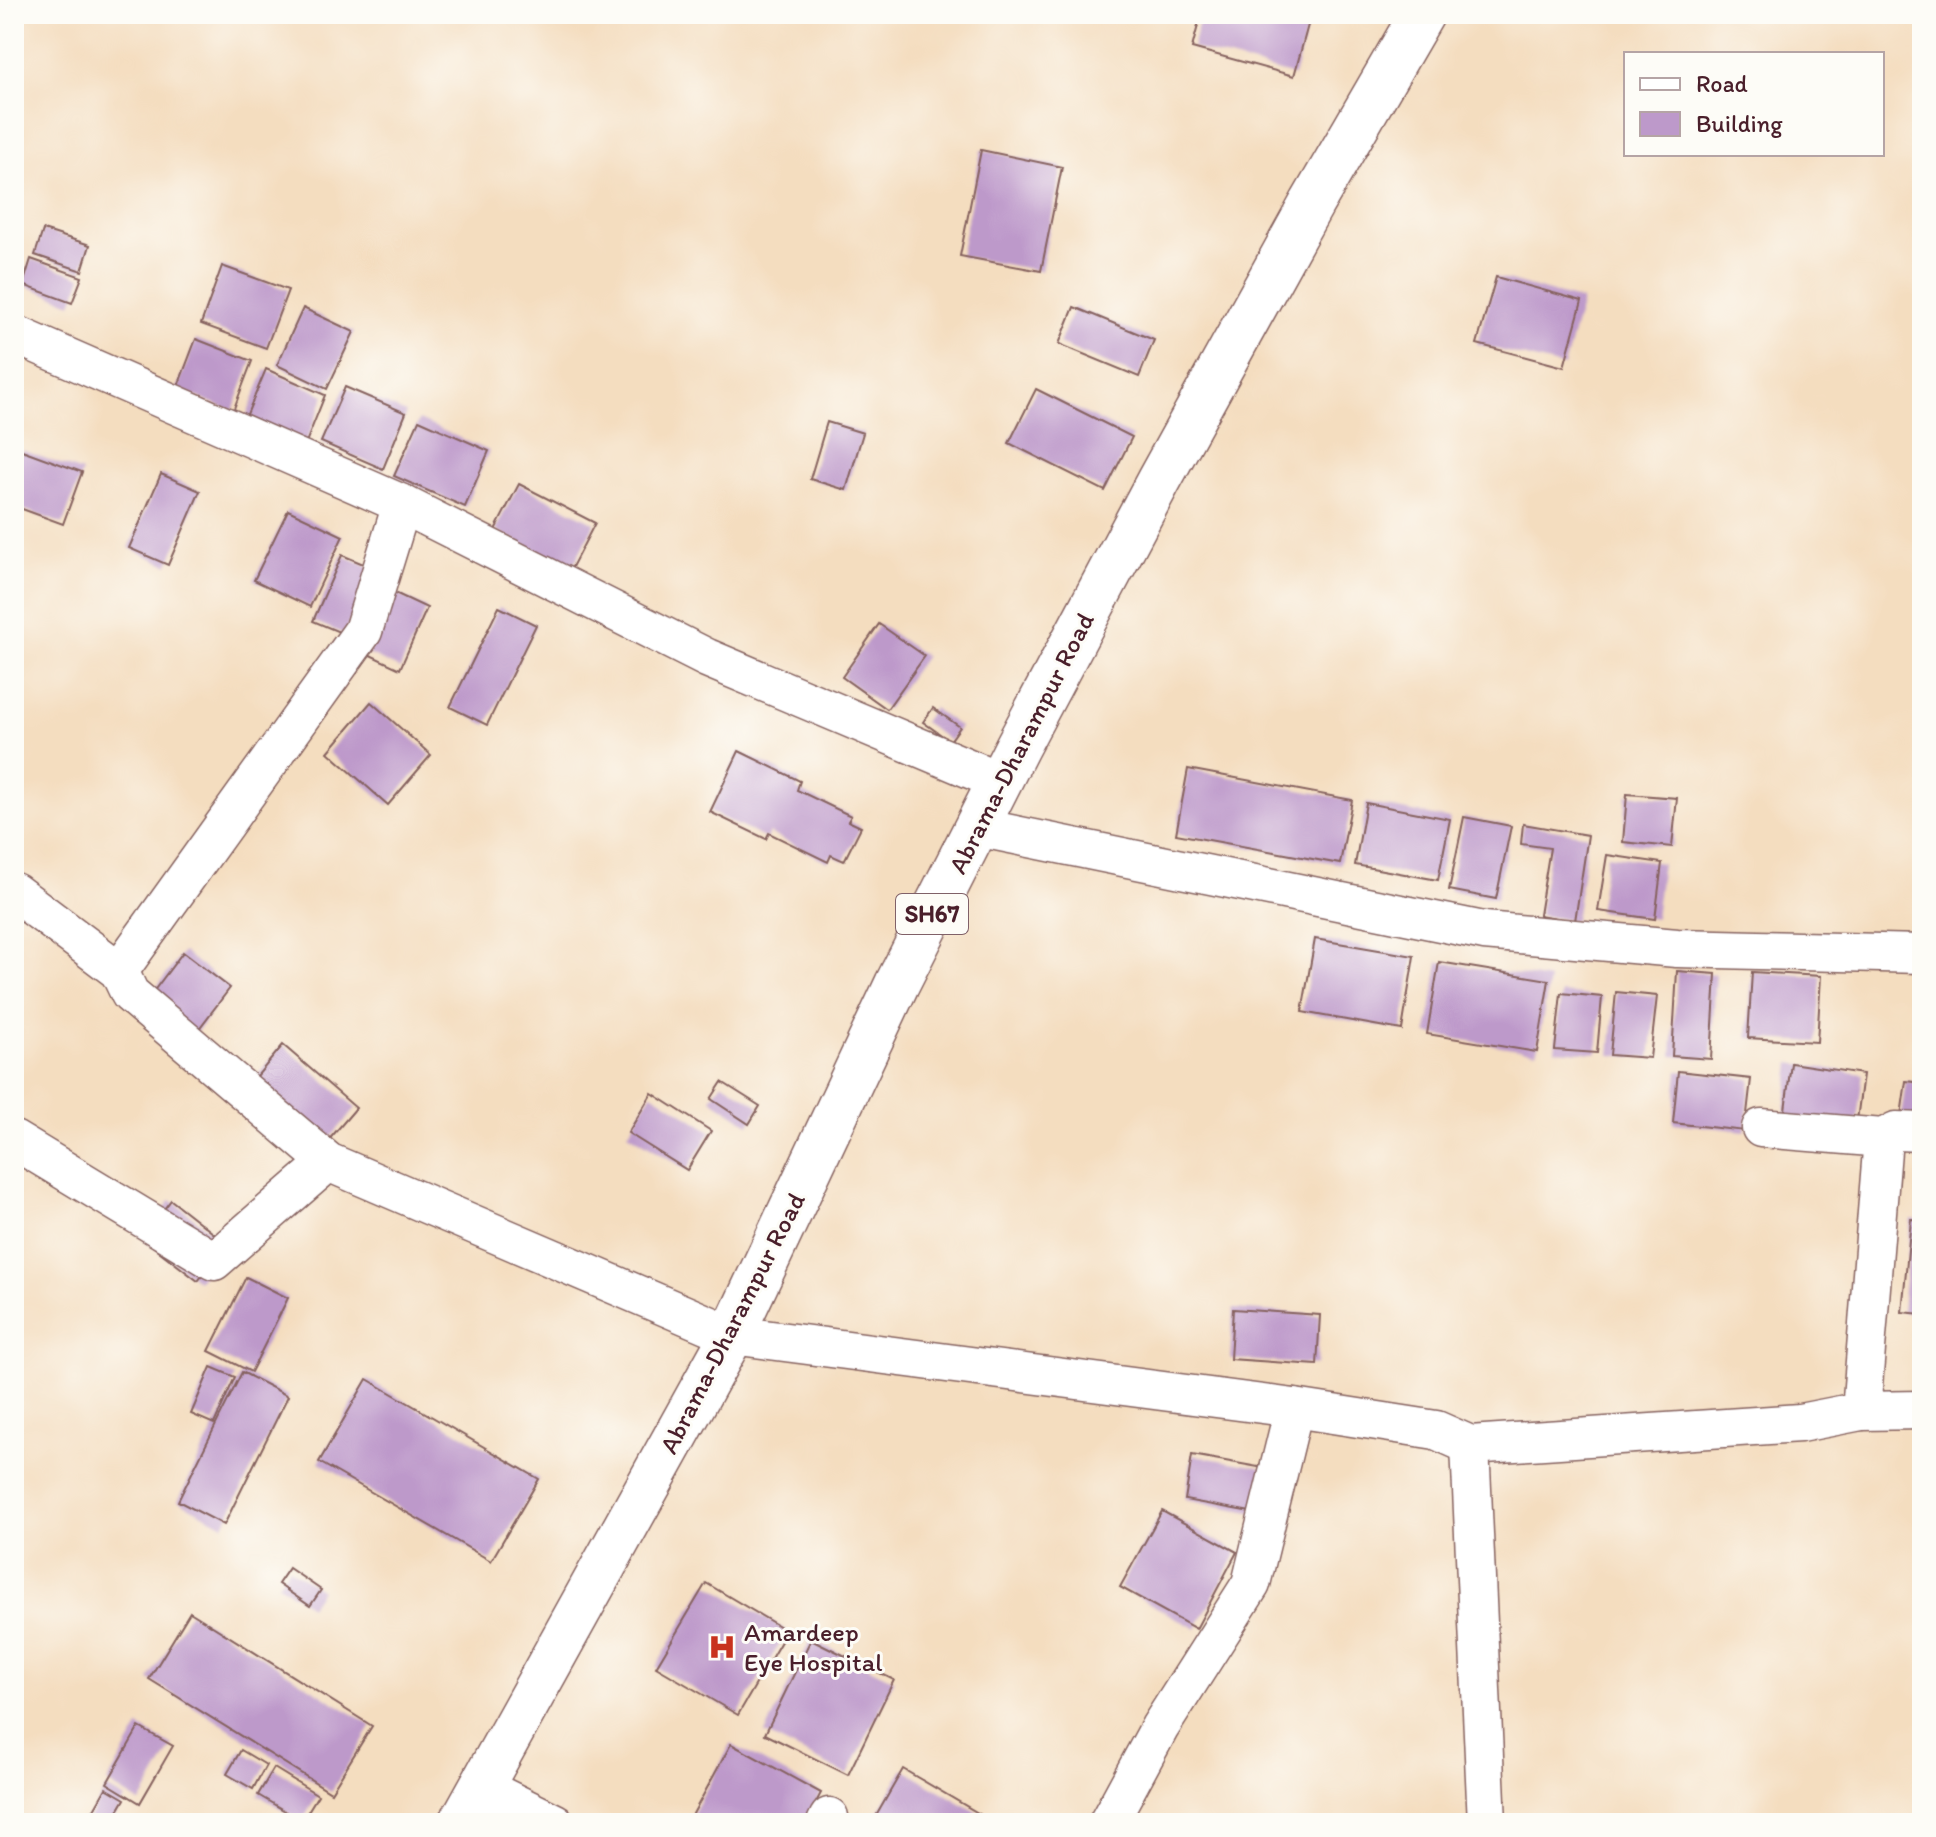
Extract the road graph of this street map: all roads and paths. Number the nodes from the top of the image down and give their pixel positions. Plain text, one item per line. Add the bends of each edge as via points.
1 (1422, 14) edge
2 (14, 334) edge
3 (402, 504) junction
4 (999, 781) junction
5 (976, 827) junction
6 (14, 892) edge
7 (1922, 954) edge
8 (119, 971) junction
9 (1761, 1128) dead end
10 (1922, 1132) edge
11 (1883, 1138) junction
12 (14, 1140) edge
13 (328, 1162) junction
14 (732, 1335) junction
15 (1294, 1408) junction
16 (1922, 1410) edge
17 (1861, 1411) junction
18 (1470, 1445) junction
19 (471, 1805) edge
20 (555, 1823) edge
21 (1108, 1823) edge
22 (1487, 1823) edge

1 - 4 main road, Abrama-Dharampur Road / SH67 via 1312,203
2 - 3 street
3 - 4 street via 707,658
3 - 8 street via 363,631
4 - 5 main road, Abrama-Dharampur Road / SH67
5 - 7 street via 1484,931 1677,948
5 - 14 main road, Abrama-Dharampur Road / SH67
6 - 8 street
8 - 13 street via 130,994
9 - 11 street
10 - 11 street via 1896,1131
11 - 17 street
12 - 13 street via 214,1261
13 - 14 street
14 - 15 street
14 - 19 main road, Abrama-Dharampur Road / SH67
15 - 18 street via 1436,1430
15 - 21 street via 1251,1584 1160,1727
16 - 17 street
17 - 18 street via 1800,1423
18 - 22 street
19 - 20 street

